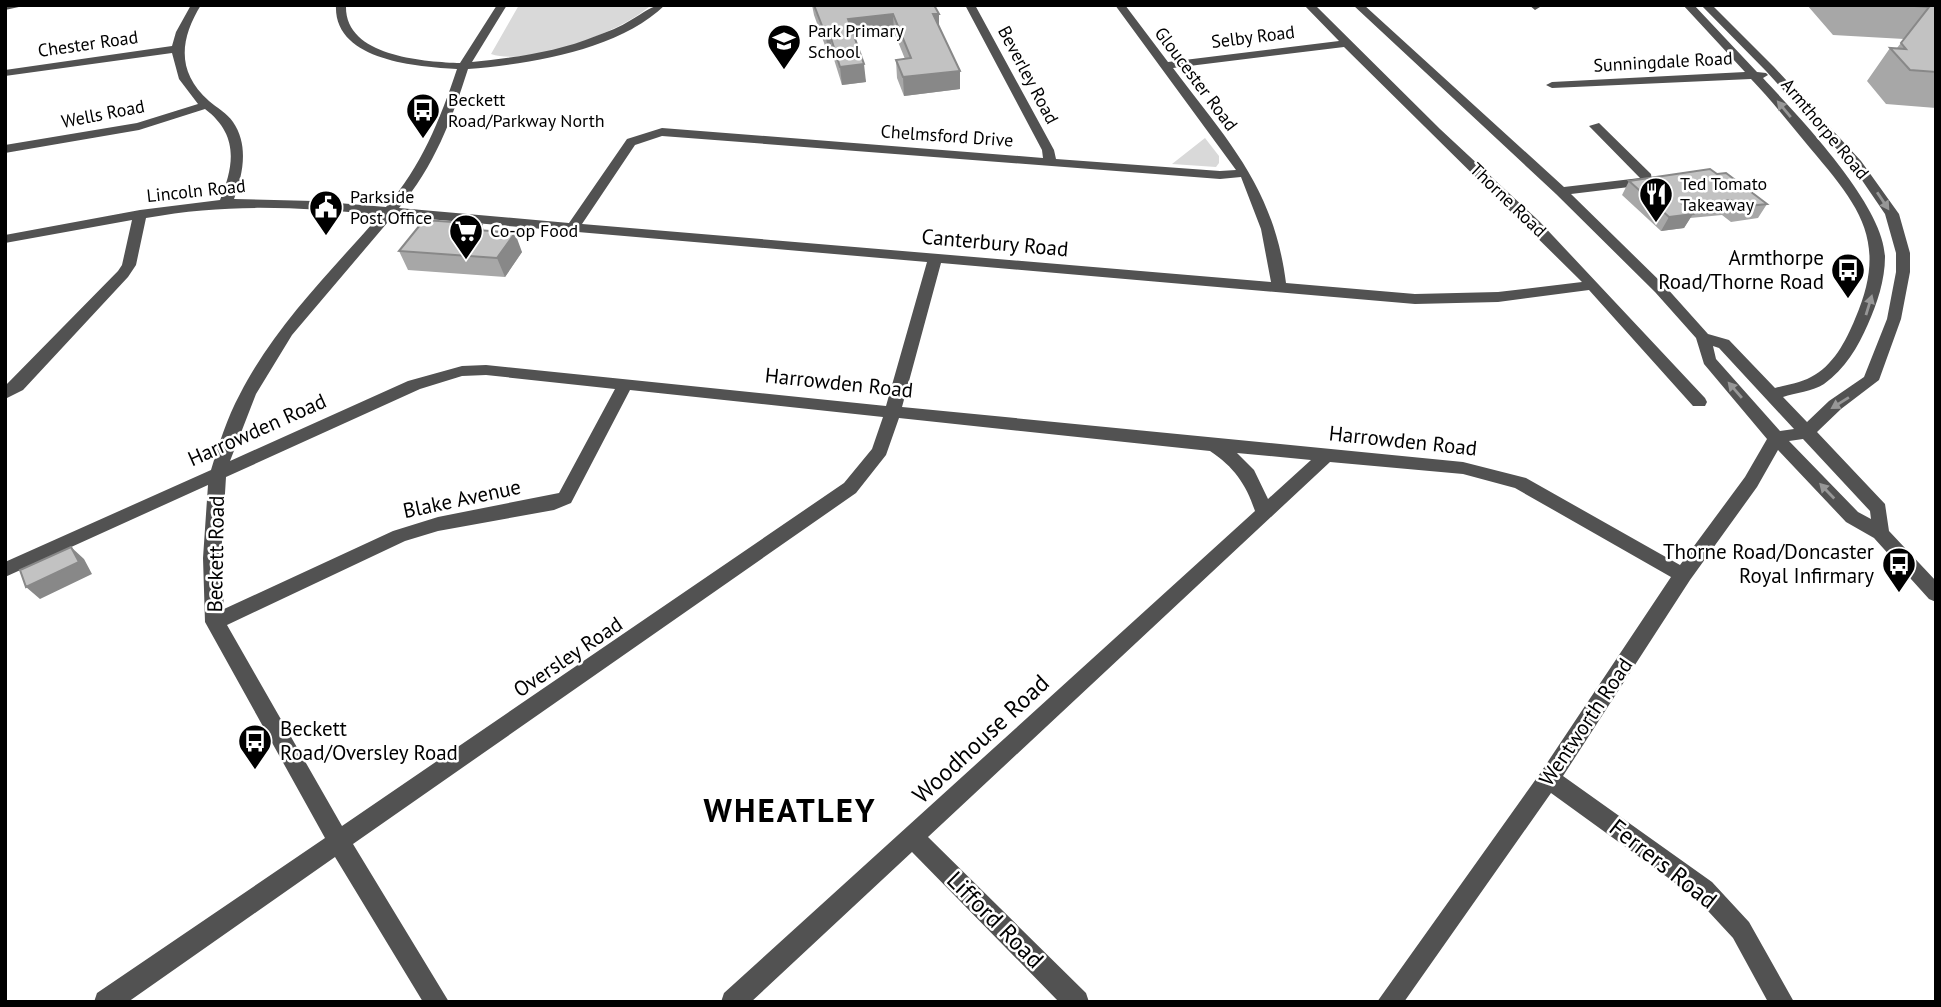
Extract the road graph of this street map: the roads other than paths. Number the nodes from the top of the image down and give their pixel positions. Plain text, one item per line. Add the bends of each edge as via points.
1 (23, 5) edge
2 (196, 5) edge
3 (341, 5) edge
4 (502, 5) edge
5 (660, 5) edge
6 (970, 5) edge
7 (1120, 5) edge
8 (1308, 5) edge
9 (1358, 5) edge
10 (1688, 5) edge
11 (1706, 5) edge
12 (5, 6) edge
13 (1346, 43) junction
14 (176, 49) junction
15 (464, 65) junction
16 (1164, 66) junction
17 (5, 73) edge
18 (1776, 75) junction
19 (1754, 76) junction
20 (1552, 85) dead end
21 (206, 105) junction
22 (1595, 126) dead end
23 (5, 149) edge
24 (1051, 162) junction
25 (1245, 173) junction
26 (1561, 191) junction
27 (226, 202) junction
28 (392, 211) junction
29 (141, 215) junction
30 (573, 228) junction
31 (5, 239) edge
32 (935, 258) junction
33 (1593, 285) junction
34 (1279, 289) junction
35 (1703, 337) junction
36 (625, 385) junction
37 (5, 394) edge
38 (1771, 395) junction
39 (1699, 402) dead end
40 (893, 411) junction
41 (1807, 432) junction
42 (1776, 438) junction
43 (1213, 445) junction
44 (1326, 456) junction
45 (218, 472) junction
46 (1265, 514) junction
47 (1880, 533) junction
48 (5, 570) edge
49 (1683, 575) junction
50 (1936, 594) edge
51 (215, 622) junction
52 (1549, 779) junction
53 (913, 838) junction
54 (339, 842) junction
55 (106, 1002) edge
56 (437, 1002) edge
57 (733, 1002) edge
58 (1077, 1002) edge
59 (1389, 1002) edge
60 (1782, 1002) edge

1 - 12 street
2 - 14 street
3 - 15 street via 341,19 363,45 403,61
4 - 15 street, Beckett Road
5 - 15 street via 597,42 518,61
6 - 24 street, Beverley Road
7 - 16 street, Gloucester Road
8 - 13 street, Thorne Road
9 - 26 street, Thorne Road
10 - 19 street, Armthorpe Road
11 - 18 street, Armthorpe Road
13 - 16 street, Selby Road
13 - 33 street, Thorne Road
14 - 17 street, Chester Road
14 - 21 street via 183,78
15 - 28 street, Beckett Road via 444,124 412,186
16 - 25 street, Gloucester Road
18 - 19 street, Sunningdale Road
18 -> 41 street, Armthorpe Road via 1857,164 1892,215 1903,253 1894,319 1871,380
19 - 20 street, Sunningdale Road
38 -> 19 street, Armthorpe Road via 1816,381 1841,359 1862,326 1878,257 1873,228 1854,193
21 - 23 street, Wells Road via 139,126
21 - 27 street via 228,123 238,157
22 - 26 street via 1646,181
24 - 25 street, Chelmsford Drive
24 - 30 street, Chelmsford Drive via 651,133 631,142
25 - 34 street via 1265,213
26 - 35 street, Thorne Road
27 - 28 street, Lincoln Road
27 - 29 street, Lincoln Road
28 - 30 street, Canterbury Road
28 - 45 street, Beckett Road via 287,332 248,393
29 - 31 street, Lincoln Road
29 - 37 street via 123,274
30 - 32 street, Canterbury Road
32 - 34 street, Canterbury Road
32 - 40 street, Oversley Road
33 - 34 street, Canterbury Road via 1457,299
33 - 39 street, Thorne Road
35 - 38 street, Thorne Road via 1724,344
42 -> 35 street, Thorne Road via 1709,360
36 - 40 street, Harrowden Road
36 - 45 street, Harrowden Road via 462,371 414,385
36 - 51 street, Blake Avenue via 565,498 399,536
38 - 41 street, Thorne Road
38 - 42 street
40 - 43 street, Harrowden Road
40 - 54 street, Oversley Road via 880,451 850,488
41 - 42 street
41 - 47 street, Thorne Road via 1879,509
47 -> 42 street, Thorne Road via 1852,517
42 - 49 street, Wentworth Road via 1745,491
43 - 44 street, Harrowden Road
43 - 46 street via 1245,470
44 - 46 street, Woodhouse Road
44 - 49 street, Harrowden Road via 1463,468 1520,483
45 - 48 street, Harrowden Road
45 - 51 street, Beckett Road via 212,558
46 - 53 street, Woodhouse Road
47 - 50 street, Thorne Road
49 - 52 street, Wentworth Road
51 - 54 street, Beckett Road
52 - 59 street, Wentworth Road
52 - 60 street, Ferrers Road via 1709,895 1741,930
53 - 57 street, Woodhouse Road
53 - 58 street, Lifford Road
54 - 55 street, Oversley Road
54 - 56 street, Beckett Road

